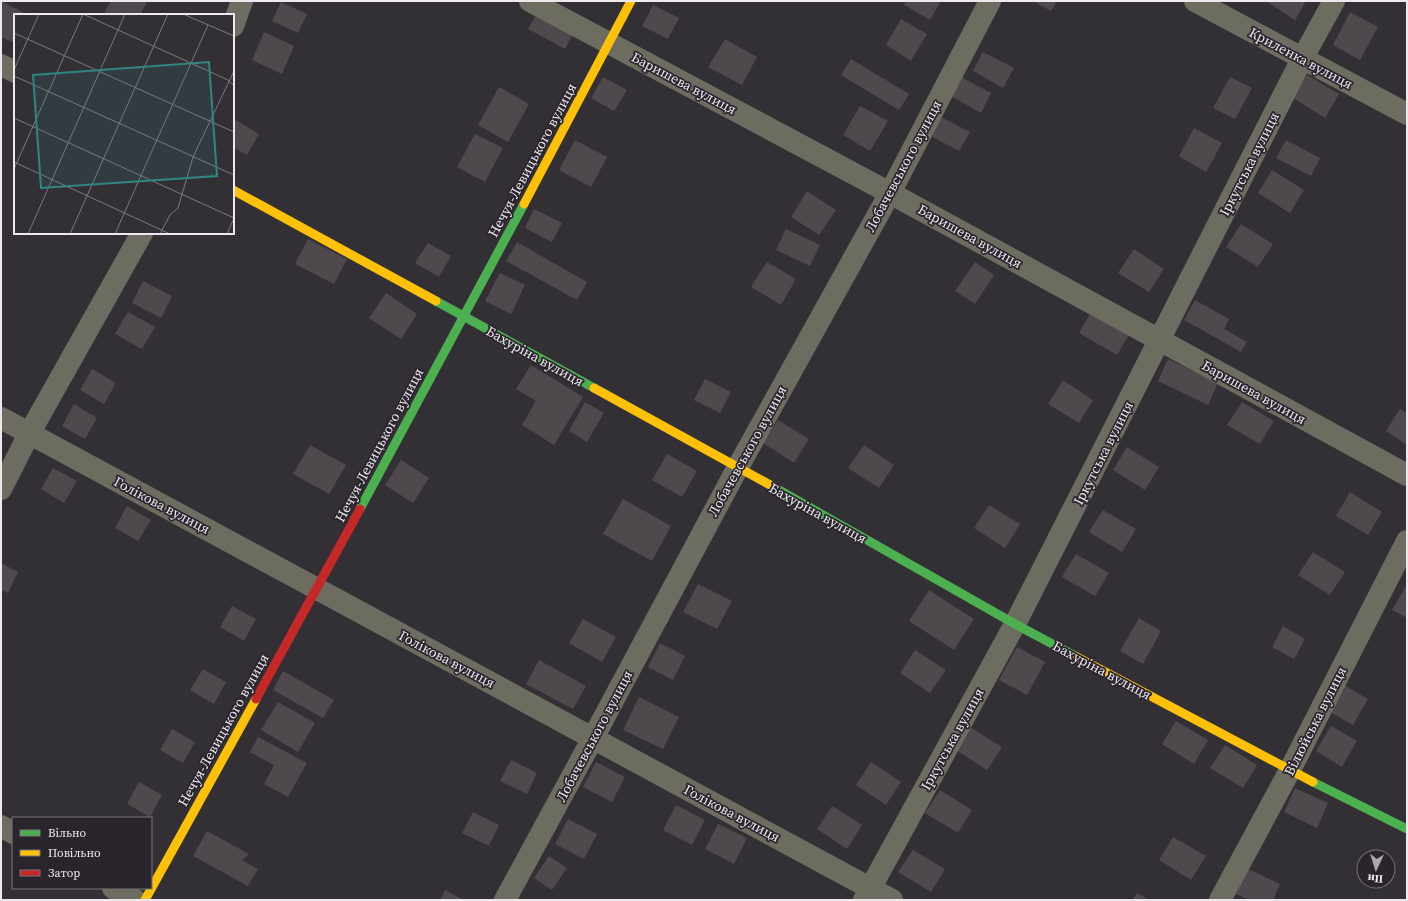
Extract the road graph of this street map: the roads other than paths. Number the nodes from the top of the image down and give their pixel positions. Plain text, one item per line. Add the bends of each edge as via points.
1 (242, 1) edge
2 (530, 1) edge
3 (631, 1) edge
4 (990, 1) edge
5 (1195, 1) edge
6 (1334, 1) edge
7 (234, 23) edge
8 (610, 43) junction
9 (1302, 59) junction
10 (1, 64) edge
11 (14, 71) edge
12 (1407, 114) edge
13 (234, 191) edge
14 (890, 193) junction
15 (141, 234) edge
16 (464, 317) junction
17 (1160, 340) junction
18 (1, 418) edge
19 (29, 434) junction
20 (738, 467) junction
21 (1407, 475) edge
22 (1, 489) edge
23 (1407, 541) edge
24 (317, 589) junction
25 (1015, 624) junction
26 (593, 738) junction
27 (1290, 770) junction
28 (1, 826) edge
29 (1407, 830) edge
30 (12, 832) edge
31 (152, 887) edge
32 (115, 889) edge
33 (151, 889) edge
34 (867, 894) edge
35 (135, 900) edge
36 (145, 900) edge
37 (505, 900) edge
38 (892, 900) edge
39 (1220, 900) edge

1 - 7 street
2 - 8 street, Баришева вулиця
3 - 8 street, Нечуя-Левицького вулиця
4 - 14 street, Лобачевського вулиця
5 - 9 street, Криленка вулиця
6 - 9 street, Іркутська вулиця
8 - 14 street, Баришева вулиця
8 - 16 street, Нечуя-Левицького вулиця
9 - 12 street, Криленка вулиця
9 - 17 street, Іркутська вулиця
10 - 11 street
13 - 16 street, Бахуріна вулиця
14 - 17 street, Баришева вулиця
14 - 20 street, Лобачевського вулиця
15 - 19 street
16 - 20 street, Бахуріна вулиця
16 - 24 street, Нечуя-Левицького вулиця
17 - 21 street, Баришева вулиця
17 - 25 street, Іркутська вулиця
18 - 19 street, Голікова вулиця
19 - 22 street
19 - 24 street, Голікова вулиця
20 - 25 street, Бахуріна вулиця
20 - 26 street, Лобачевського вулиця
23 - 27 street, Вілюйська вулиця
24 - 26 street, Голікова вулиця
24 - 31 street, Нечуя-Левицького вулиця
25 - 27 street, Бахуріна вулиця
25 - 34 street, Іркутська вулиця
26 - 34 street, Голікова вулиця
26 - 37 street, Лобачевського вулиця
27 - 29 street, Бахуріна вулиця
27 - 39 street, Вілюйська вулиця
28 - 30 street
32 - 35 street
33 - 36 street, Нечуя-Левицького вулиця
34 - 38 street, Голікова вулиця

